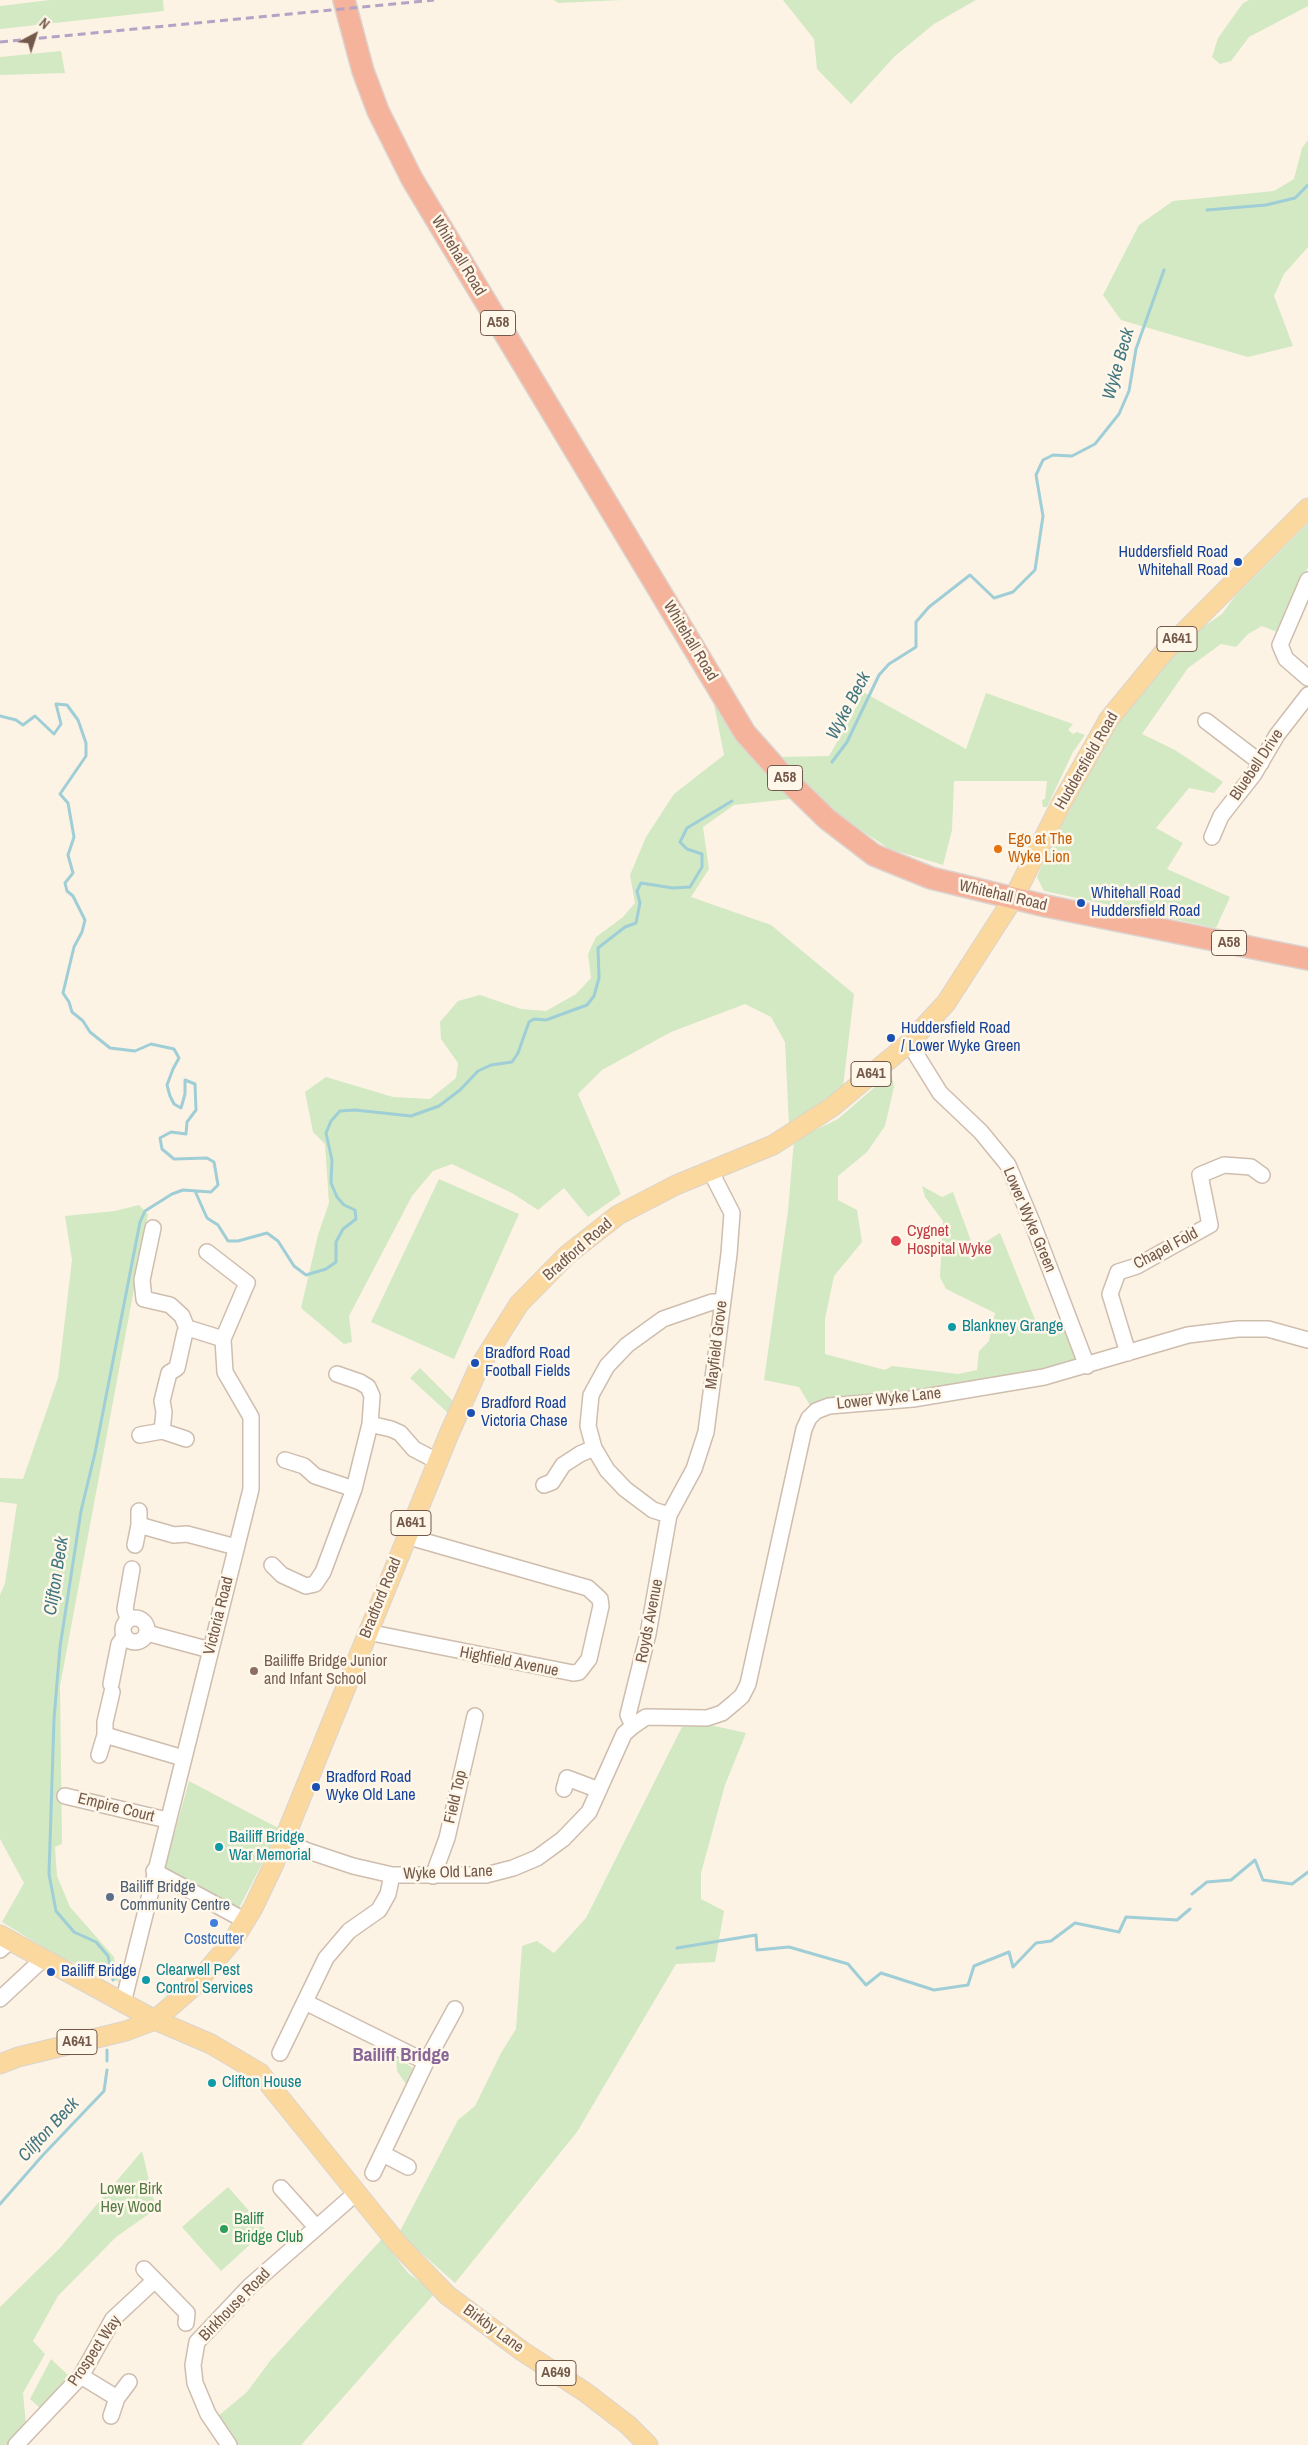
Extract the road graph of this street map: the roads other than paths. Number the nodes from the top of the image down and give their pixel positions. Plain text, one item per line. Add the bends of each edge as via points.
1 (344, 0) edge
2 (1308, 508) edge
3 (1308, 580) edge
4 (1308, 678) edge
5 (1308, 695) edge
6 (1206, 721) dead end
7 (1261, 763) junction
8 (1212, 838) dead end
9 (1013, 898) junction
10 (1308, 959) edge
11 (909, 1043) junction
12 (788, 1136) joint
13 (711, 1172) junction
14 (1262, 1174) dead end
15 (153, 1228) dead end
16 (207, 1252) dead end
17 (723, 1302) junction
18 (188, 1331) junction
19 (224, 1339) junction
20 (1308, 1340) edge
21 (1128, 1352) junction
22 (1087, 1366) junction
23 (337, 1374) dead end
24 (370, 1424) junction
25 (162, 1431) junction
26 (140, 1435) dead end
27 (186, 1439) dead end
28 (594, 1448) junction
29 (285, 1460) dead end
30 (437, 1461) junction
31 (544, 1485) dead end
32 (354, 1489) junction
33 (669, 1515) junction
34 (406, 1536) junction
35 (135, 1545) dead end
36 (236, 1547) junction
37 (272, 1565) dead end
38 (132, 1569) dead end
39 (128, 1619) junction
40 (367, 1632) junction
41 (147, 1633) junction
42 (125, 1636) junction
43 (210, 1650) junction
44 (475, 1716) dead end
45 (633, 1726) junction
46 (105, 1735) junction
47 (99, 1755) dead end
48 (183, 1758) junction
49 (567, 1778) dead end
50 (599, 1790) junction
51 (65, 1796) dead end
52 (167, 1820) junction
53 (285, 1839) junction
54 (154, 1871) junction
55 (392, 1874) junction
56 (433, 1876) junction
57 (244, 1920) junction
58 (3, 1942) edge
59 (43, 1959) junction
60 (0, 1999) edge
61 (115, 1999) junction
62 (305, 2002) junction
63 (455, 2010) dead end
64 (154, 2020) junction
65 (104, 2036) junction
66 (280, 2053) dead end
67 (426, 2062) junction
68 (0, 2064) edge
69 (383, 2154) junction
70 (408, 2167) dead end
71 (373, 2173) dead end
72 (281, 2188) dead end
73 (355, 2194) junction
74 (316, 2227) junction
75 (144, 2269) dead end
76 (155, 2280) junction
77 (186, 2323) dead end
78 (81, 2376) junction
79 (129, 2382) dead end
80 (117, 2398) junction
81 (111, 2416) dead end
82 (22, 2443) edge
83 (229, 2445) edge
84 (648, 2445) edge

1 - 9 highway, Whitehall Road / A58 via 363,71 412,180 745,733 827,819 874,855 931,878
2 - 9 main road, Huddersfield Road / A641 via 1164,652 1109,719 1060,804
3 - 4 street via 1280,645 1286,659
5 - 7 street, Bluebell Drive via 1277,735
6 - 7 street
7 - 8 street, Bluebell Drive via 1221,816
9 - 10 highway, Whitehall Road / A58
9 - 11 main road, Huddersfield Road / A641 via 946,1002
11 - 12 main road, Huddersfield Road / A641 via 832,1107
11 - 22 street, Lower Wyke Green via 940,1094 981,1132 1008,1165
12 - 13 main road, Bradford Road / A641 via 773,1146
13 - 17 street, Mayfield Grove via 732,1213
13 - 30 main road, Bradford Road / A641 via 676,1185 618,1216 567,1255 519,1304 478,1368
14 - 21 street, Chapel Fold via 1251,1167 1224,1165 1200,1176 1210,1225 1137,1266 1118,1272 1110,1294
15 - 18 street via 142,1280 144,1299 170,1305 182,1316
16 - 19 street, Victoria Road via 247,1283
17 - 28 street via 712,1302 663,1319 607,1366 591,1394 588,1426
17 - 33 street, Mayfield Grove via 706,1432 694,1469
18 - 19 street via 191,1329
18 - 25 street via 185,1332 177,1368 168,1373 162,1401
19 - 36 street, Victoria Road via 225,1372 251,1417 251,1489
20 - 21 street, Lower Wyke Lane via 1268,1329 1238,1329 1188,1335
21 - 22 street, Lower Wyke Lane
22 - 45 street, Lower Wyke Lane via 1035,1379 913,1399 829,1406 816,1412 804,1429 748,1684 742,1696 722,1713 707,1718 646,1717
23 - 24 street via 368,1388 372,1396
24 - 30 street via 400,1433 414,1449
24 - 32 street
25 - 26 street
25 - 27 street
28 - 31 street via 564,1465 552,1482
28 - 33 street via 607,1470 625,1489 654,1510
29 - 32 street via 304,1466 315,1476
30 - 34 main road, Bradford Road / A641
32 - 37 street via 323,1572 315,1584 306,1586 282,1575
33 - 45 street, Royds Avenue via 648,1634 628,1715
34 - 40 main road, Bradford Road / A641
34 - 40 street, Highfield Avenue via 588,1588 600,1598 601,1606 589,1659 579,1672 573,1673
35 - 36 street via 139,1518 174,1535 186,1534
36 - 43 street, Victoria Road
38 - 39 street via 125,1609
39 - 41 street via 142,1620 147,1626
39 - 42 street via 123,1629
40 - 53 main road, Bradford Road / A641
41 - 42 street via 142,1640 134,1642
41 - 43 street
42 - 46 street via 119,1644
43 - 48 street, Victoria Road
44 - 56 street, Field Top via 447,1838
45 - 50 street, Wyke Old Lane via 624,1734
46 - 47 street
46 - 48 street
48 - 52 street, Victoria Road
49 - 50 street
50 - 56 street, Wyke Old Lane via 590,1812 563,1839 537,1858 486,1875
51 - 52 street, Empire Court
52 - 54 street, Victoria Road
53 - 55 street, Wyke Old Lane via 305,1850 353,1866
53 - 57 main road, Bradford Road / A641 via 253,1908
54 - 57 street
54 - 61 street, Victoria Road
55 - 56 street, Wyke Old Lane
55 - 62 street via 388,1894 379,1910 349,1931 331,1952
57 - 64 main road, Bradford Road / A641 via 234,1939 194,1987
58 - 59 main road, A649
59 - 60 street
59 - 61 main road, A649
61 - 64 main road, A649
61 - 65 main road via 118,2013 112,2028
62 - 66 street
62 - 67 street
63 - 67 street
64 - 65 main road, Bradford Road / A641
64 - 73 main road, A649 via 211,2044 260,2073
65 - 68 main road, Bradford Road / A641
67 - 69 street
69 - 70 street
69 - 71 street
72 - 74 street
73 - 74 street, Birkhouse Road
73 - 84 main road, Birkby Lane / A649 via 447,2295 590,2396
74 - 83 street, Birkhouse Road via 250,2286 197,2342 194,2383 208,2414
75 - 76 street
76 - 77 street via 187,2313
76 - 78 street, Prospect Way via 113,2319
78 - 80 street
78 - 82 street, Prospect Way
79 - 80 street
80 - 81 street

